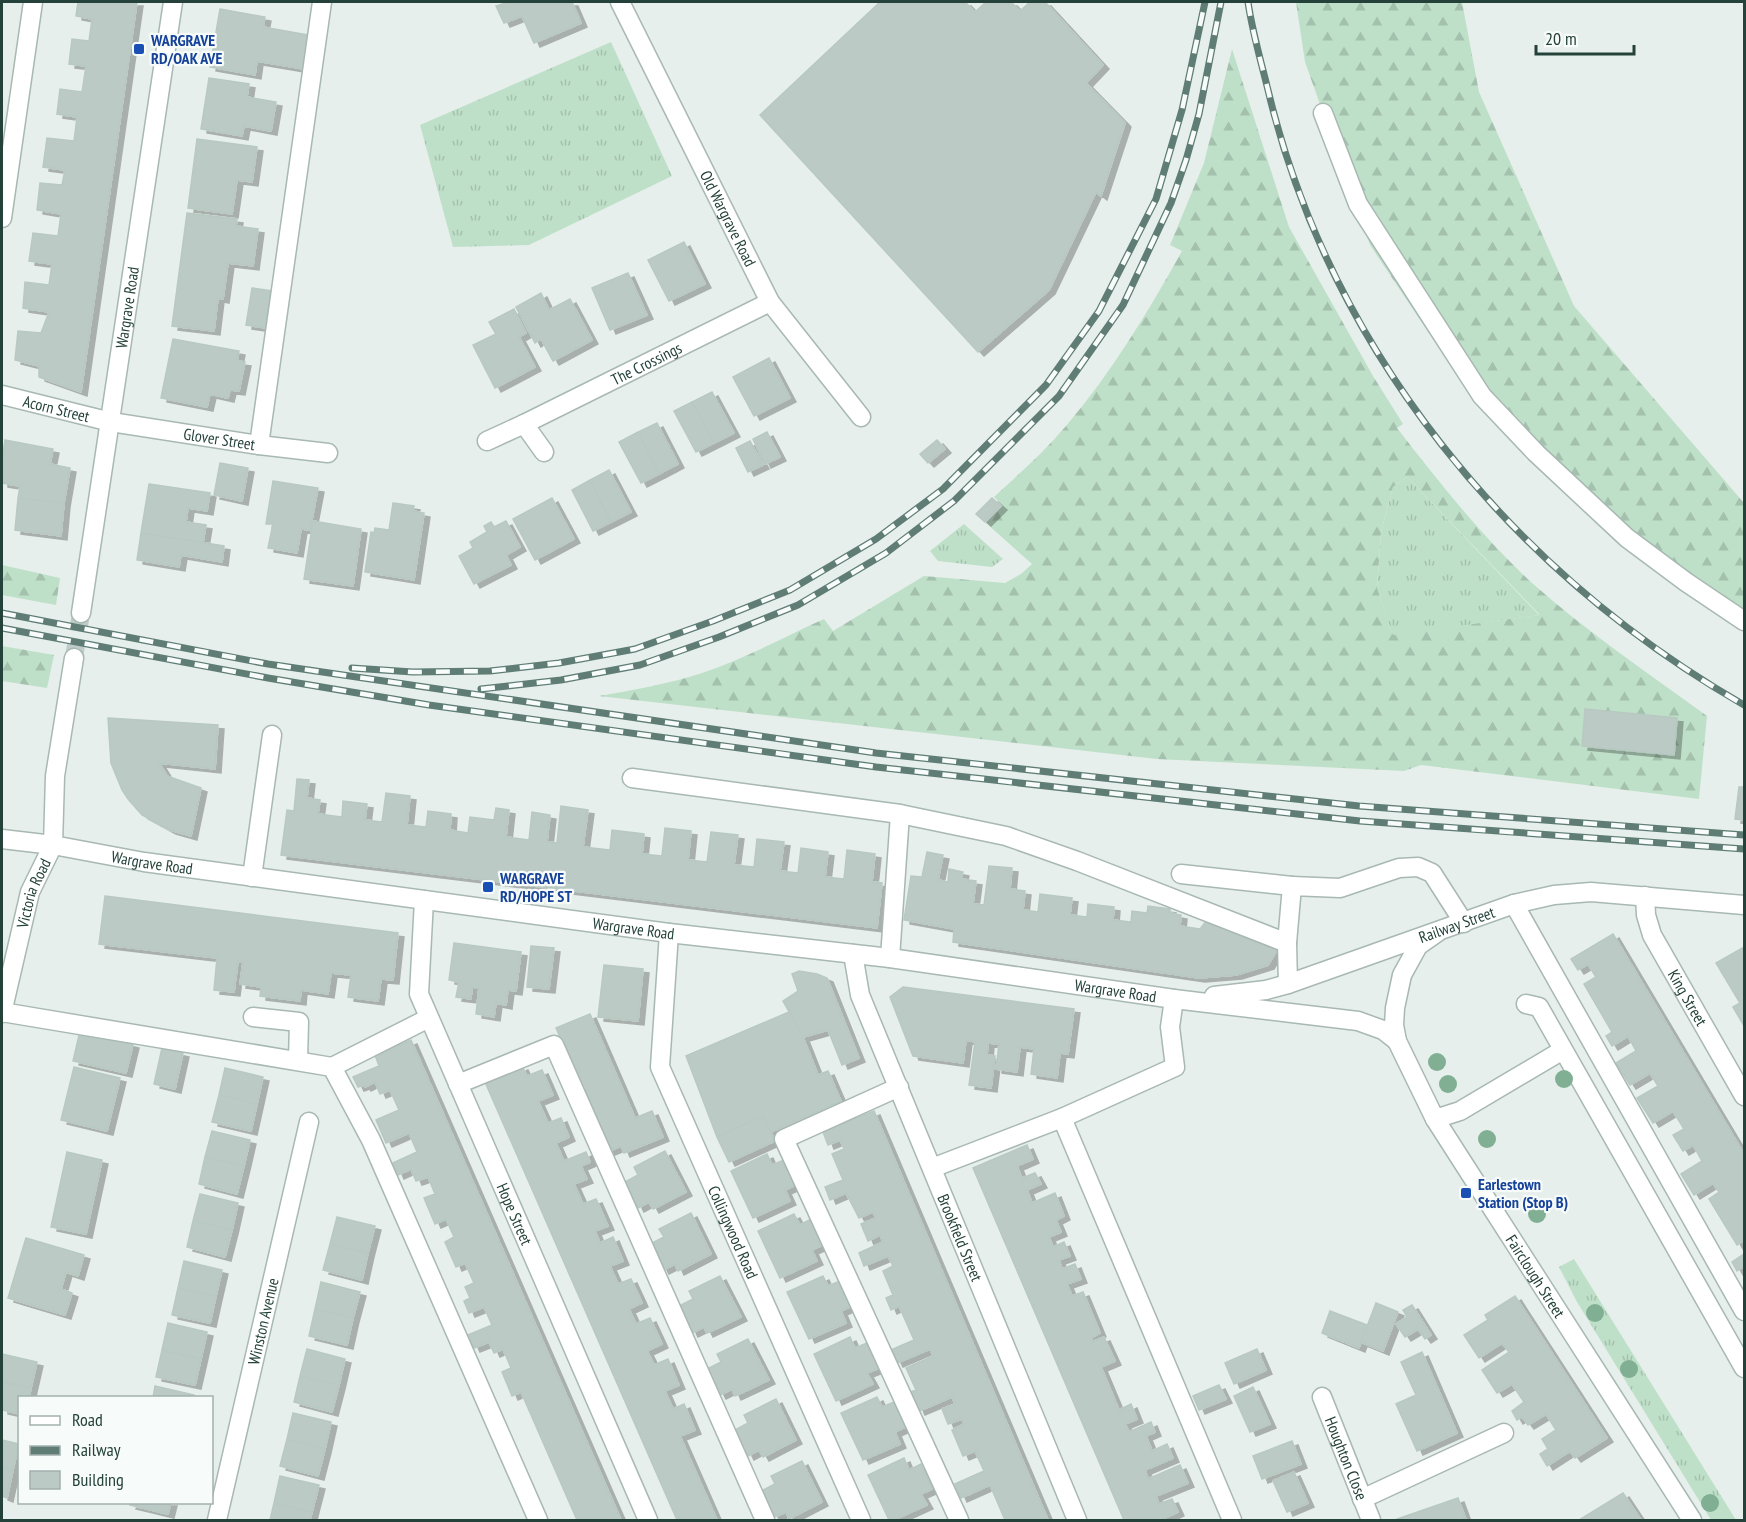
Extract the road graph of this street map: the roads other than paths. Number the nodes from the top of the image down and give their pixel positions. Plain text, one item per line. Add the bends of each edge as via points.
1 (33, 2) edge
2 (173, 2) edge
3 (322, 2) edge
4 (620, 2) edge
5 (1323, 113) dead end
6 (2, 218) edge
7 (770, 302) junction
8 (2, 395) edge
9 (861, 417) dead end
10 (111, 422) junction
11 (524, 424) junction
12 (487, 441) dead end
13 (259, 445) junction
14 (544, 452) dead end
15 (328, 453) dead end
16 (81, 613) tunnel mouth
17 (1744, 621) edge
18 (74, 658) tunnel mouth
19 (272, 735) dead end
20 (632, 778) dead end
21 (900, 814) junction
22 (2, 839) edge
23 (53, 845) junction
24 (1181, 874) dead end
25 (252, 877) junction
26 (1292, 886) junction
27 (1645, 896) junction
28 (424, 900) junction
29 (1514, 904) junction
30 (1744, 905) edge
31 (1464, 923) junction
32 (1438, 932) junction
33 (669, 933) junction
34 (1287, 943) junction
35 (853, 954) junction
36 (890, 958) junction
37 (1288, 984) junction
38 (1174, 999) junction
39 (1526, 1004) dead end
40 (2, 1012) edge
41 (253, 1017) dead end
42 (429, 1018) junction
43 (1397, 1041) junction
44 (1563, 1050) junction
45 (298, 1060) junction
46 (332, 1067) junction
47 (458, 1084) junction
48 (899, 1087) junction
49 (1744, 1096) edge
50 (1062, 1118) junction
51 (1435, 1119) junction
52 (309, 1122) dead end
53 (932, 1168) junction
54 (1744, 1311) edge
55 (1744, 1368) edge
56 (1322, 1397) dead end
57 (1504, 1433) dead end
58 (1362, 1499) junction
59 (217, 1521) edge
60 (538, 1521) edge
61 (648, 1521) edge
62 (765, 1521) edge
63 (861, 1521) edge
64 (959, 1521) edge
65 (1077, 1521) edge
66 (1232, 1521) edge
67 (1371, 1521) edge
68 (1692, 1521) edge

1 - 6 street
2 - 10 street, Wargrave Road
3 - 13 street
4 - 7 street, Old Wargrave Road
5 - 17 street via 1358,204 1482,396 1627,538
7 - 9 street, Old Wargrave Road
7 - 11 street, The Crossings
8 - 10 street, Acorn Street
10 - 13 street, Glover Street
10 - 16 street, Wargrave Road
11 - 12 street, The Crossings
11 - 14 street
13 - 15 street, Glover Street
18 - 23 street via 55,776
19 - 25 street
20 - 21 street
21 - 34 street via 1006,836
21 - 36 street
22 - 23 street, Wargrave Road
23 - 25 street, Wargrave Road
23 - 40 street, Victoria Road via 30,892
24 - 26 street
25 - 28 street, Wargrave Road
26 - 31 street via 1340,888 1399,868 1418,867 1432,873
26 - 34 street
27 - 29 street, Railway Street via 1591,892
27 - 30 street, Railway Street
27 - 49 street, King Street via 1652,935
28 - 33 street, Wargrave Road
28 - 42 street, Hope Street via 418,994
29 - 31 street, Railway Street
29 - 54 street
31 - 32 street, Railway Street
32 - 37 street, Railway Street
32 - 43 street, Fairclough Street via 1418,946 1402,975 1395,1008
33 - 35 street, Wargrave Road
33 - 63 street, Collingwood Road via 660,1067
34 - 37 street
35 - 36 street, Wargrave Road
35 - 48 street, Brookfield Street via 860,994
36 - 38 street, Wargrave Road
37 - 38 street, Railway Street
38 - 43 street, Wargrave Road via 1358,1021 1383,1030
38 - 50 street via 1170,1027 1175,1067
39 - 44 street via 1539,1007
40 - 45 street
41 - 45 street via 299,1022
42 - 46 street
42 - 47 street, Hope Street
43 - 51 street, Fairclough Street
44 - 51 street via 1460,1111
44 - 55 street
45 - 46 street
46 - 60 street via 371,1140
47 - 61 street, Hope Street
47 - 62 street via 554,1045
48 - 53 street, Brookfield Street
48 - 64 street via 784,1139
50 - 53 street
50 - 66 street
51 - 68 street, Fairclough Street
52 - 59 street, Winston Avenue
53 - 65 street, Brookfield Street
56 - 58 street, Houghton Close
57 - 58 street
58 - 67 street, Houghton Close

